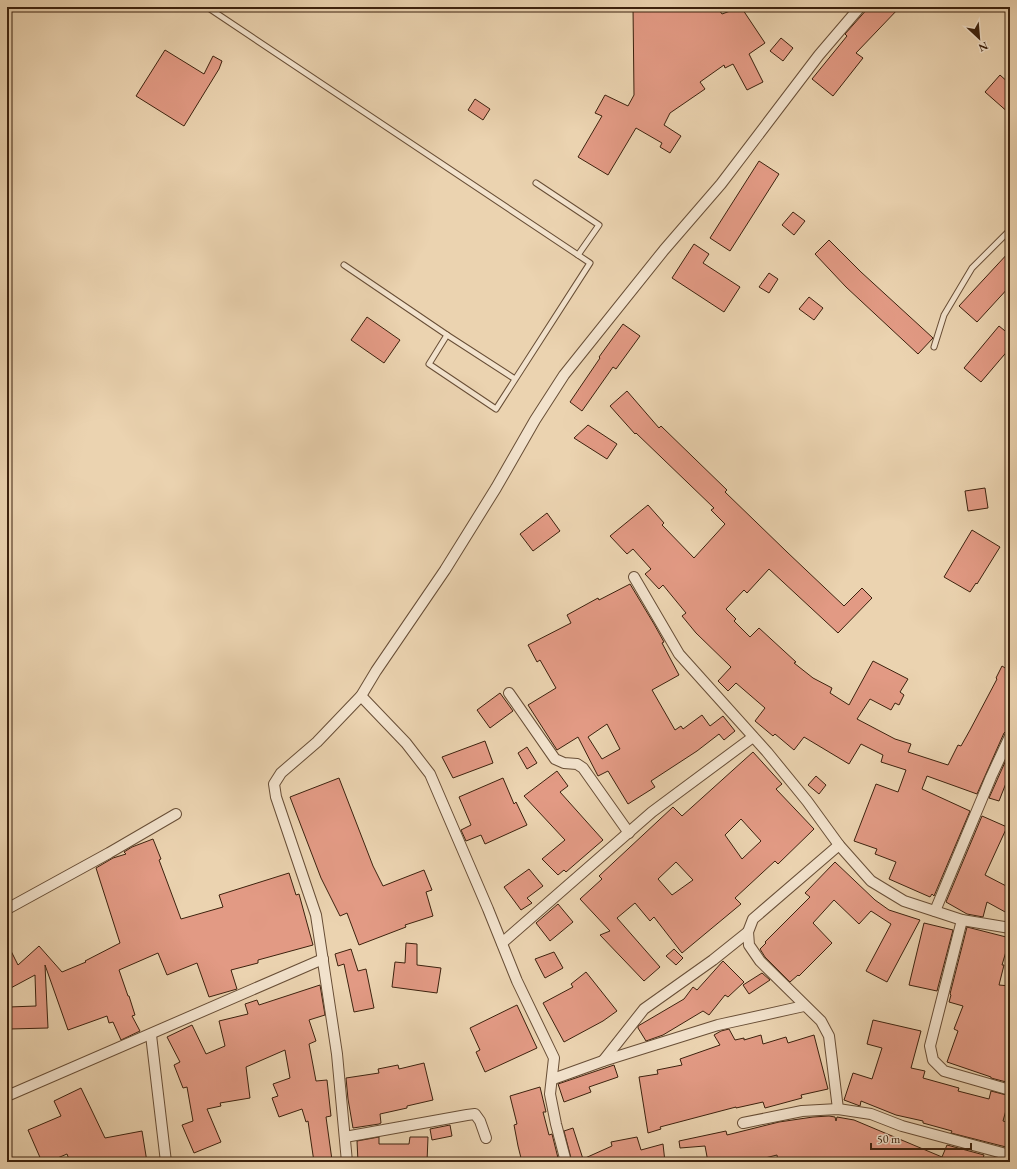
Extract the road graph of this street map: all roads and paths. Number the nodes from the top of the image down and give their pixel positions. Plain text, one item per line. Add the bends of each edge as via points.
1 (207, 7) edge
2 (860, 7) edge
3 (536, 183) dead end
4 (1010, 230) edge
5 (578, 255) junction
6 (344, 265) dead end
7 (447, 335) junction
8 (934, 347) dead end
9 (515, 379) junction
10 (634, 577) dead end
11 (509, 693) dead end
12 (361, 696) junction
13 (1010, 736) edge
14 (753, 737) junction
15 (176, 814) dead end
16 (628, 833) junction
17 (839, 845) junction
18 (7, 909) edge
19 (935, 911) junction
20 (962, 920) junction
21 (1010, 928) edge
22 (748, 932) junction
23 (502, 944) junction
24 (323, 959) junction
25 (804, 1006) junction
26 (151, 1035) junction
27 (603, 1061) junction
28 (553, 1079) junction
29 (1010, 1090) edge
30 (7, 1096) edge
31 (838, 1109) junction
32 (742, 1123) dead end
33 (345, 1137) junction
34 (486, 1138) dead end
35 (1010, 1155) edge
36 (166, 1162) edge
37 (348, 1162) edge
38 (566, 1162) edge

1 - 5 lane
2 - 12 street via 819,55 721,184 664,250 564,375 444,570
3 - 5 lane via 599,225
4 - 8 lane via 972,268 944,315
5 - 9 lane via 590,263
6 - 7 lane
7 - 9 lane
7 - 9 lane via 429,364 496,409
10 - 14 street via 679,654
11 - 16 street via 555,759 583,768
12 - 23 street via 406,743 430,774
12 - 24 street via 317,742 281,773 274,784 276,797 316,915
13 - 19 street
14 - 16 street via 652,812
14 - 17 street via 807,801
15 - 18 street
16 - 23 street
17 - 19 street via 871,881 904,901
17 - 22 street via 753,919
19 - 20 street
20 - 21 street
20 - 29 street via 930,1046 933,1060 944,1071
22 - 25 street via 749,945 760,961
22 - 27 street via 644,1009
23 - 28 street via 554,1058
24 - 26 street
24 - 33 street via 337,1054
25 - 27 street via 718,1025
25 - 31 street via 821,1021 829,1036
26 - 30 street
26 - 36 street
27 - 28 street
28 - 38 street via 550,1094
31 - 32 street via 802,1111
31 - 35 street via 871,1114 902,1126
33 - 34 street via 475,1114
33 - 37 street

